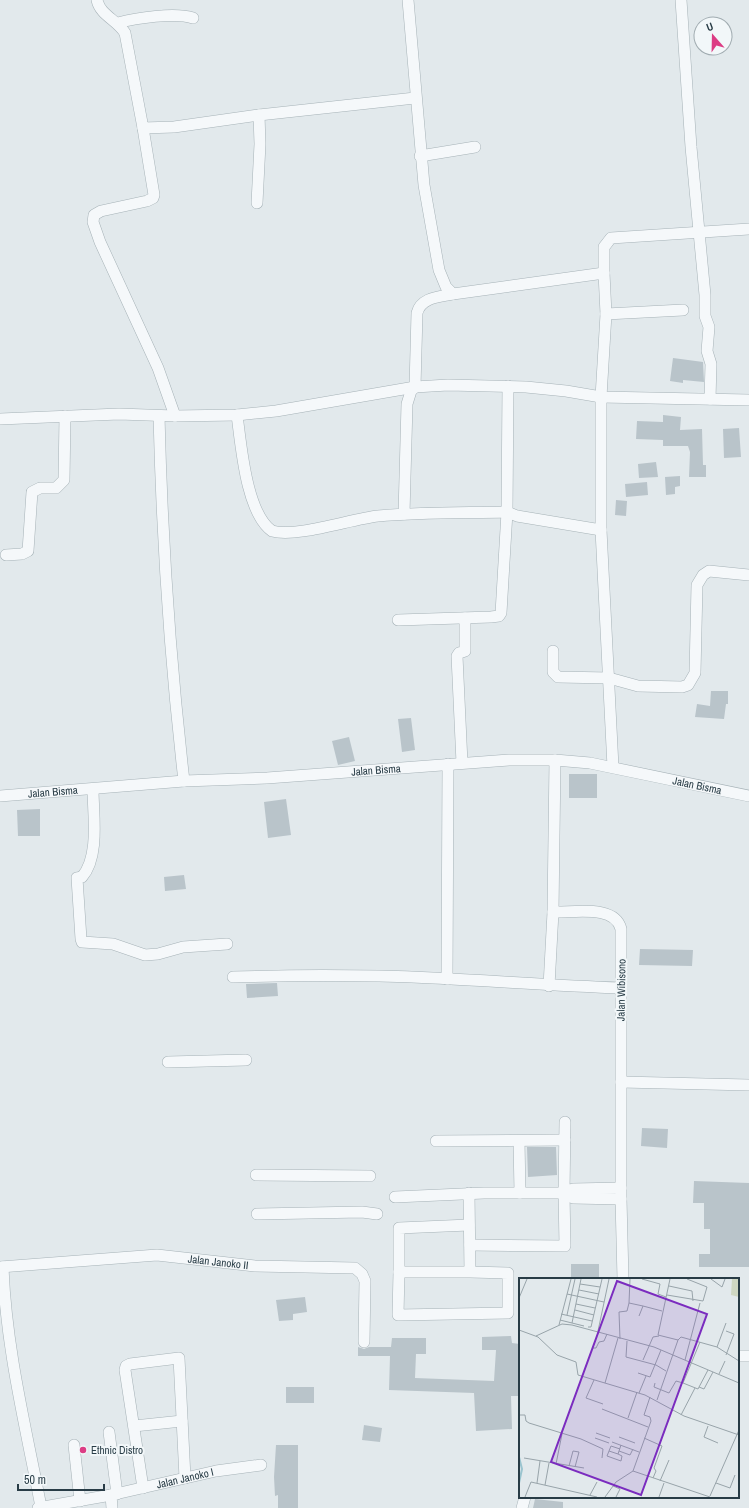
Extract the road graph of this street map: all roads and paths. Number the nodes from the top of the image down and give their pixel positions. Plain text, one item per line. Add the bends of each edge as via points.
1 (97, 0) edge
2 (408, 0) edge
3 (681, 0) edge
4 (193, 18) dead end
5 (118, 23) junction
6 (416, 98) junction
7 (259, 115) junction
8 (143, 128) junction
9 (475, 147) dead end
10 (420, 156) junction
11 (257, 203) dead end
12 (749, 229) edge
13 (698, 232) junction
14 (604, 273) junction
15 (453, 294) junction
16 (683, 310) dead end
17 (606, 314) junction
18 (508, 386) junction
19 (416, 387) junction
20 (601, 397) junction
21 (710, 399) junction
22 (749, 400) edge
23 (237, 415) junction
24 (65, 416) junction
25 (159, 416) junction
26 (175, 416) junction
27 (0, 419) edge
28 (507, 512) junction
29 (404, 514) junction
30 (601, 530) junction
31 (6, 555) dead end
32 (749, 575) edge
33 (465, 618) junction
34 (398, 620) dead end
35 (553, 650) dead end
36 (609, 678) junction
37 (555, 760) junction
38 (462, 763) junction
39 (448, 764) junction
40 (613, 767) junction
41 (184, 781) junction
42 (93, 789) junction
43 (0, 796) edge
44 (749, 796) edge
45 (554, 912) junction
46 (227, 944) dead end
47 (234, 977) dead end
48 (447, 979) junction
49 (549, 986) junction
50 (621, 988) junction
51 (246, 1060) dead end
52 (168, 1062) dead end
53 (621, 1082) junction
54 (749, 1085) edge
55 (565, 1122) dead end
56 (565, 1140) junction
57 (436, 1141) dead end
58 (519, 1141) junction
59 (256, 1175) dead end
60 (370, 1176) dead end
61 (469, 1193) junction
62 (520, 1193) junction
63 (564, 1193) junction
64 (621, 1194) junction
65 (395, 1197) dead end
66 (257, 1214) dead end
67 (377, 1214) dead end
68 (469, 1225) junction
69 (470, 1245) junction
70 (2, 1267) edge
71 (399, 1272) junction
72 (470, 1272) junction
73 (623, 1278) edge
74 (2, 1302) edge
75 (364, 1342) dead end
76 (5, 1351) edge
77 (182, 1421) junction
78 (134, 1426) junction
79 (109, 1432) dead end
80 (74, 1445) dead end
81 (261, 1466) dead end
82 (185, 1478) junction
83 (143, 1488) junction
84 (114, 1494) junction
85 (525, 1498) edge
86 (80, 1501) junction
87 (40, 1508) edge
88 (112, 1508) edge
89 (522, 1508) edge

1 - 5 street via 101,11
2 - 6 street
3 - 13 street
4 - 5 street via 182,15
5 - 8 street via 127,40
6 - 7 street
6 - 10 street
7 - 8 street via 174,127
7 - 11 street
8 - 26 street via 153,198 101,211 94,215 93,222 158,368
9 - 10 street
10 - 15 street via 439,270 446,287
12 - 13 street
13 - 14 street via 611,238 604,247
13 - 21 street via 705,316 709,327 707,351 711,364
14 - 15 street
14 - 17 street
15 - 19 street via 426,300 418,309
16 - 17 street
17 - 20 street
18 - 19 street
18 - 20 street via 566,390
18 - 28 street
19 - 23 street via 305,407
19 - 29 street via 411,391 407,404
20 - 21 street
20 - 30 street
21 - 22 street
23 - 26 street
23 - 29 street via 243,464 256,509 264,524 272,531 284,533 359,518
24 - 25 street
24 - 27 street
24 - 31 street via 64,480 56,488 40,488 32,492 28,551
25 - 26 street
25 - 41 street via 168,616
28 - 29 street
28 - 30 street via 517,516
28 - 33 street via 502,610 496,617
30 - 36 street
32 - 36 street via 709,572 697,584 695,673 688,685 638,686
33 - 34 street
33 - 38 street via 465,651 458,656
35 - 36 street via 555,675
36 - 40 street
37 - 38 street, Jalan Bisma
37 - 40 street, Jalan Bisma
37 - 45 street
38 - 39 street, Jalan Bisma
39 - 41 street, Jalan Bisma via 267,778
39 - 48 street
40 - 44 street, Jalan Bisma
41 - 42 street, Jalan Bisma
42 - 43 street, Jalan Bisma
42 - 46 street via 94,845 86,872 77,878 82,942 113,944 145,955 182,947
45 - 49 street
45 - 50 street, Jalan Wibisono via 602,913 617,920 622,937
47 - 48 street
48 - 49 street
49 - 50 street
50 - 53 street, Jalan Wibisono
51 - 52 street
53 - 54 street
53 - 64 street, Jalan Wibisono
55 - 56 street
56 - 58 street
56 - 63 street
57 - 58 street
58 - 62 street
59 - 60 street
61 - 62 street
61 - 65 street
61 - 68 street
62 - 63 street
63 - 64 street via 572,1198
63 - 69 street via 565,1246
64 - 73 street, Jalan Wibisono
66 - 67 street
68 - 69 street
68 - 71 street via 399,1228
69 - 72 street
70 - 74 street
70 - 75 street, Jalan Janoko II via 157,1255 256,1266 354,1268 362,1274 365,1281
71 - 72 street
71 - 72 street via 398,1315 508,1313 508,1273
74 - 76 street
76 - 87 street
77 - 78 street
77 - 78 street via 179,1358 126,1366
77 - 82 street
78 - 83 street
79 - 84 street
80 - 86 street
81 - 82 street, Jalan Janoko I
82 - 83 street, Jalan Janoko I
83 - 84 street, Jalan Janoko I
84 - 86 street, Jalan Janoko I
84 - 88 street
85 - 89 street
86 - 87 street, Jalan Janoko I

